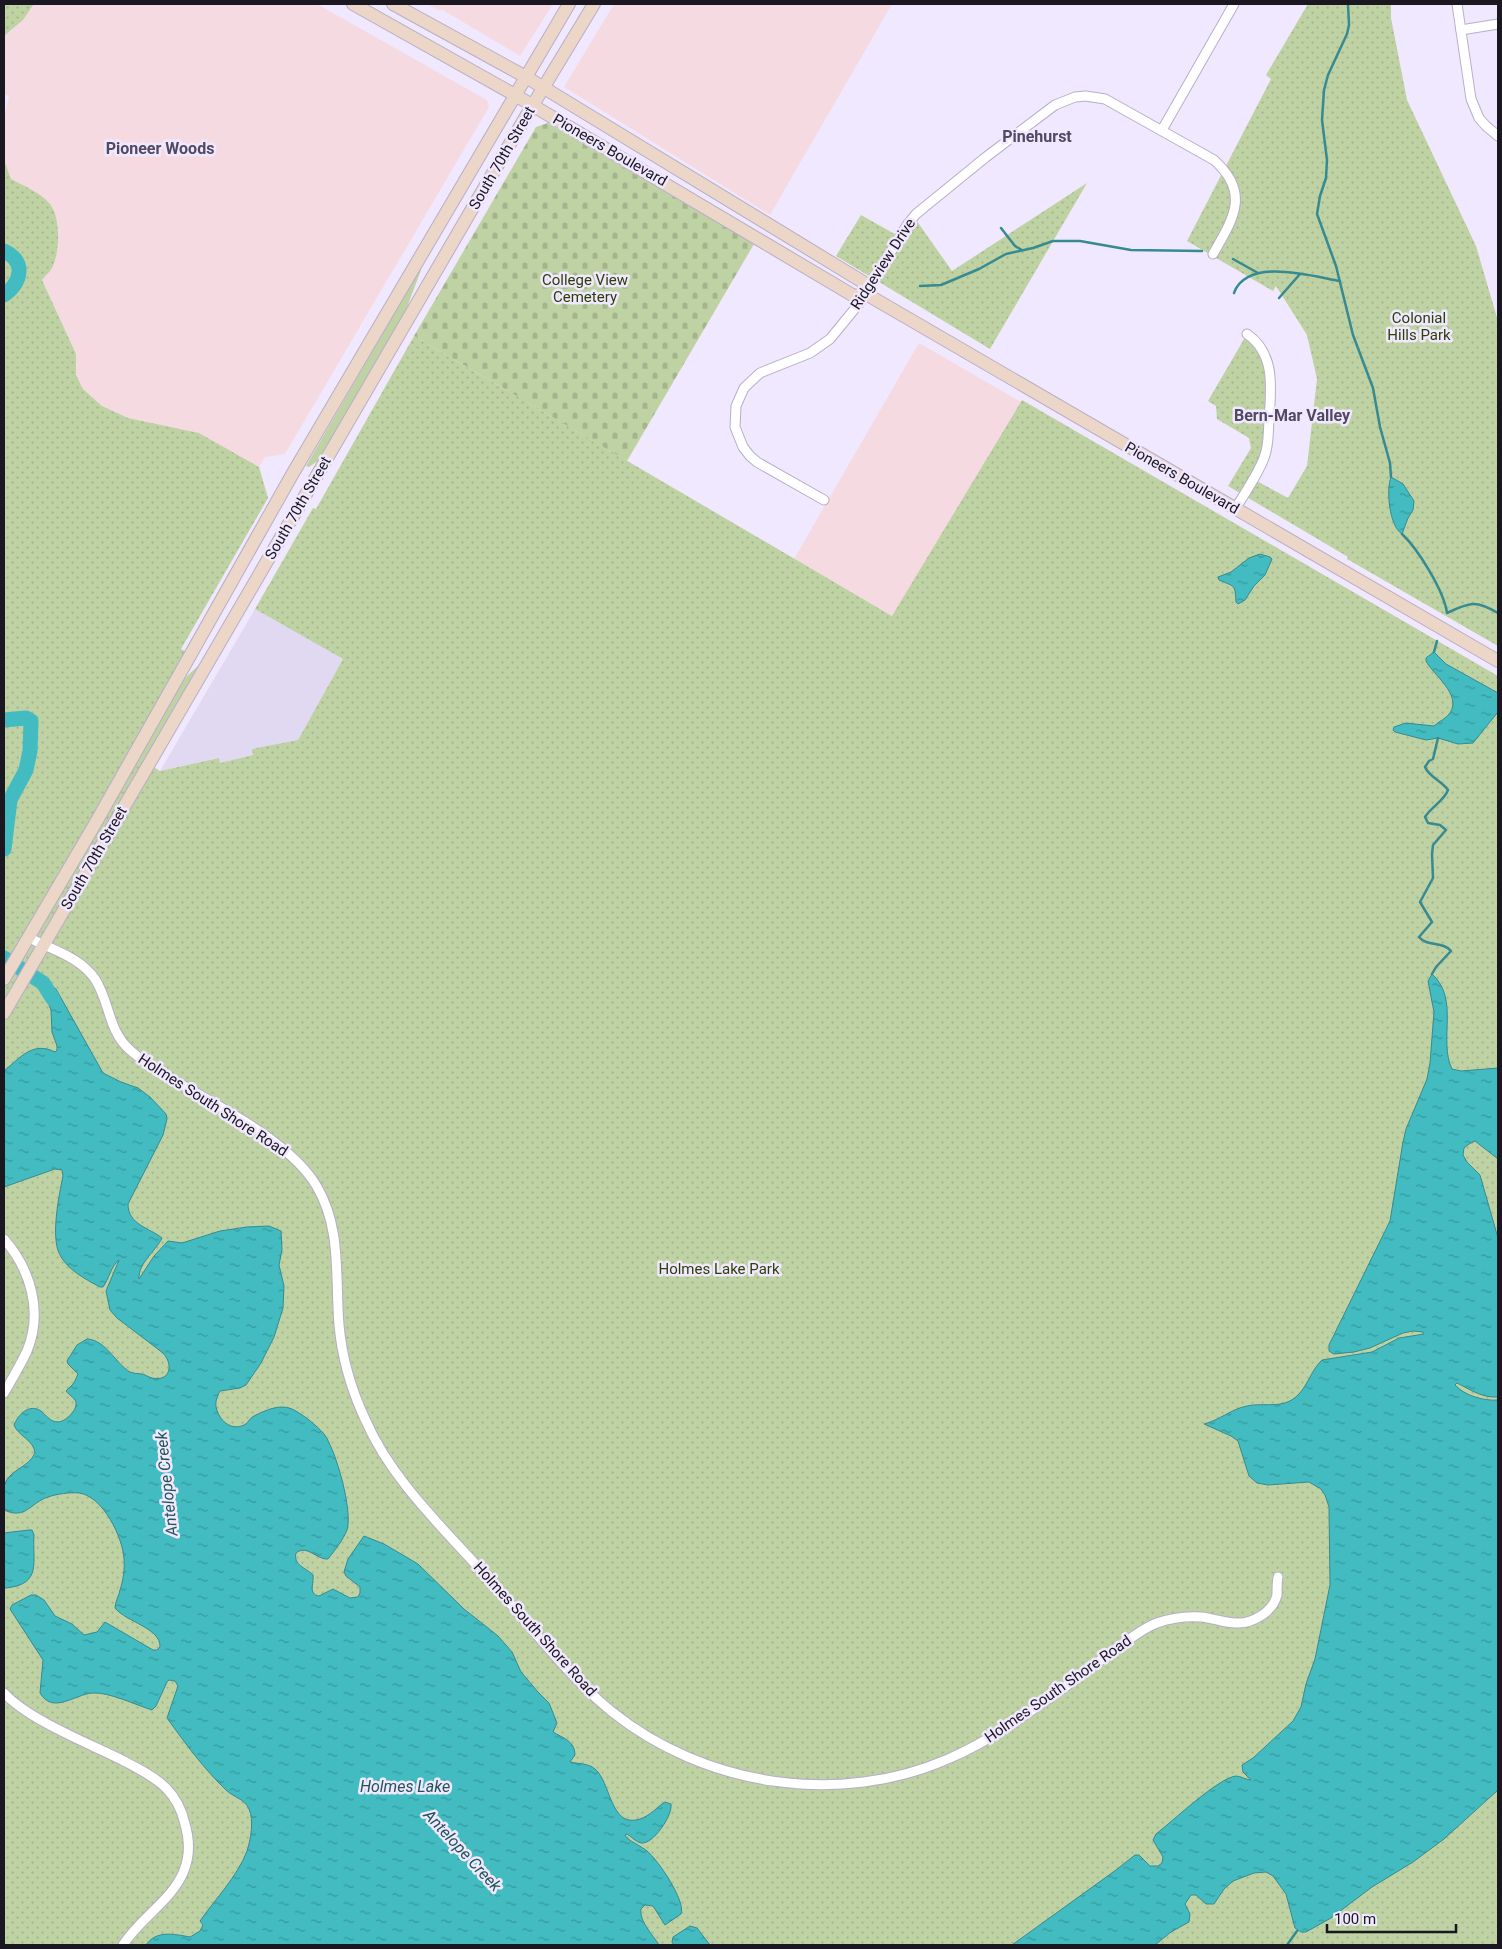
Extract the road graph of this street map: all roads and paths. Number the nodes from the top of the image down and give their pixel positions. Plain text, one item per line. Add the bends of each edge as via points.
1 (354, 4) edge
2 (393, 4) edge
3 (569, 4) edge
4 (594, 4) edge
5 (1234, 4) edge
6 (1457, 4) edge
7 (1498, 24) edge
8 (1460, 30) junction
9 (526, 77) junction
10 (543, 87) junction
11 (515, 95) junction
12 (532, 105) junction
13 (1162, 130) junction
14 (1498, 136) edge
15 (1213, 254) dead end
16 (866, 294) junction
17 (1247, 334) dead end
18 (824, 500) dead end
19 (1235, 509) junction
20 (1498, 661) edge
21 (53, 930) junction
22 (28, 937) junction
23 (43, 946) junction
24 (59, 951) junction
25 (5, 977) edge
26 (4, 1013) edge
27 (4, 1239) edge
28 (4, 1392) edge
29 (1278, 1577) dead end
30 (4, 1692) edge
31 (123, 1945) edge

1 - 11 main road, Pioneers Boulevard
2 - 9 main road, Pioneers Boulevard
3 - 9 main road, South 70th Street
4 - 10 main road, South 70th Street
5 - 13 street
6 - 8 street
7 - 8 street
8 - 14 street via 1474,109
9 - 10 main road, Pioneers Boulevard
9 - 11 main road, South 70th Street
10 - 12 main road, South 70th Street
10 - 16 main road, Pioneers Boulevard via 863,282
11 - 12 main road, Pioneers Boulevard
11 - 22 main road, South 70th Street
12 - 16 main road, Pioneers Boulevard via 854,296
12 - 21 main road, South 70th Street
13 - 15 street, Ridgeview Drive via 1214,160 1224,169 1233,185 1235,212
13 - 16 street, Ridgeview Drive via 1098,97 1076,98 1055,105 916,214
16 - 18 street, Ridgeview Drive via 822,347 760,373 744,388 736,406 735,427 750,456
16 - 19 main road, Pioneers Boulevard
17 - 19 street via 1263,350 1270,370 1268,442 1264,459
19 - 20 main road, Pioneers Boulevard
21 - 23 main road, South 70th Street
21 - 24 street
22 - 23 street, Holmes South Shore Road
22 - 25 main road, South 70th Street
23 - 24 street, Holmes South Shore Road
23 - 26 main road, South 70th Street
24 - 29 street, Holmes South Shore Road via 82,965 94,978 116,1032 128,1049 264,1136 306,1171 320,1191 333,1231 339,1322 347,1372 367,1425 386,1458 419,1502 585,1686 624,1721 667,1746 718,1769 776,1782 846,1784 905,1774 945,1761 991,1738 1147,1628 1179,1617 1204,1617 1242,1624 1256,1618 1275,1600
27 - 28 street via 20,1261 30,1284 34,1319 27,1350
30 - 31 street via 38,1718 155,1779 179,1806 189,1840 186,1866 169,1894

